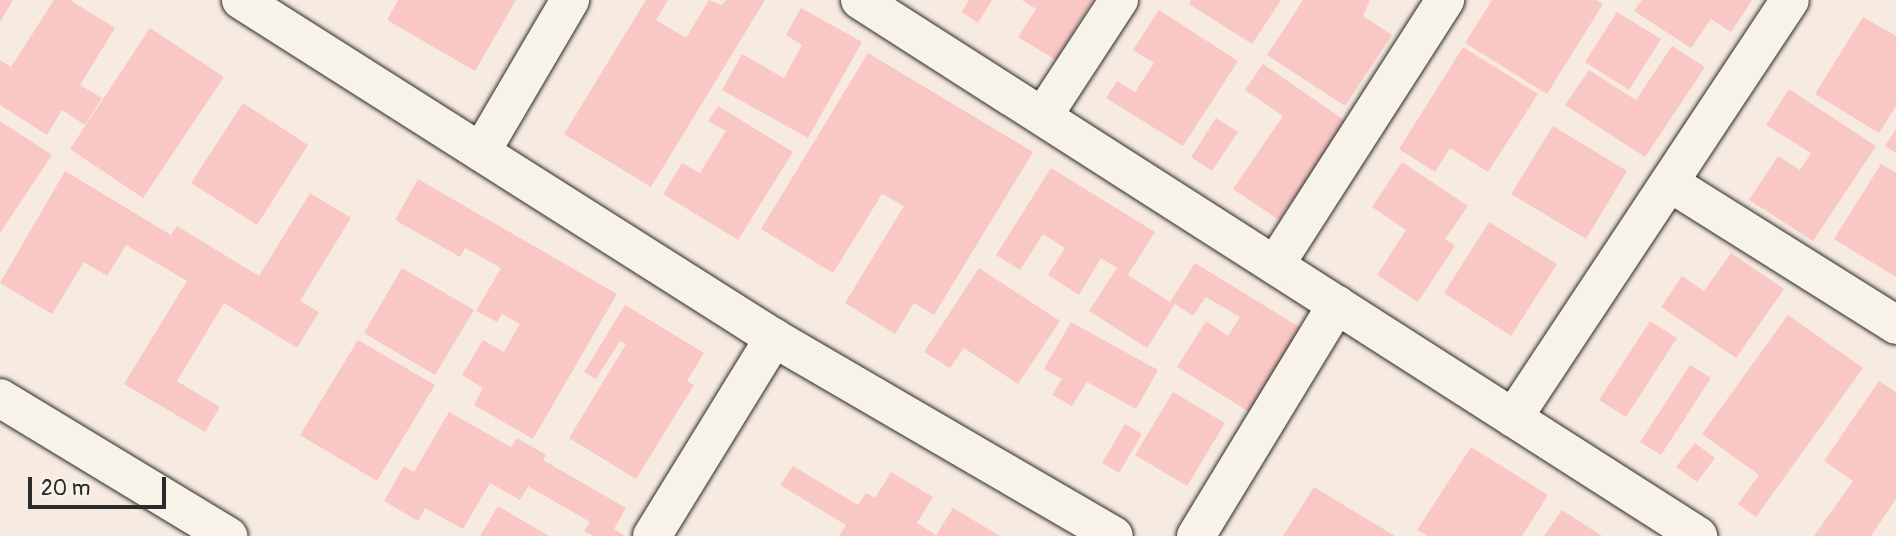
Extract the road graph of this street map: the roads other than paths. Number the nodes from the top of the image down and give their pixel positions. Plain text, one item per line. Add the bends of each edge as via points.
1 (241, 0) edge
2 (570, 0) edge
3 (860, 0) edge
4 (1119, 0) edge
5 (1445, 0) edge
6 (1790, 0) edge
7 (1043, 116) junction
8 (481, 152) junction
9 (1670, 183) junction
10 (1275, 265) junction
11 (1337, 304) junction
12 (1896, 325) edge
13 (774, 338) junction
14 (0, 398) edge
15 (1513, 418) junction
16 (228, 536) edge
17 (652, 536) edge
18 (1114, 536) edge
19 (1196, 536) edge
20 (1698, 536) edge

1 - 8 street
2 - 8 street
3 - 7 street
4 - 7 street
5 - 10 street
6 - 9 street
7 - 10 street
8 - 13 street
9 - 12 street
9 - 15 street
10 - 11 street
11 - 15 street
11 - 19 street
13 - 17 street
13 - 18 street
14 - 16 street
15 - 20 street

